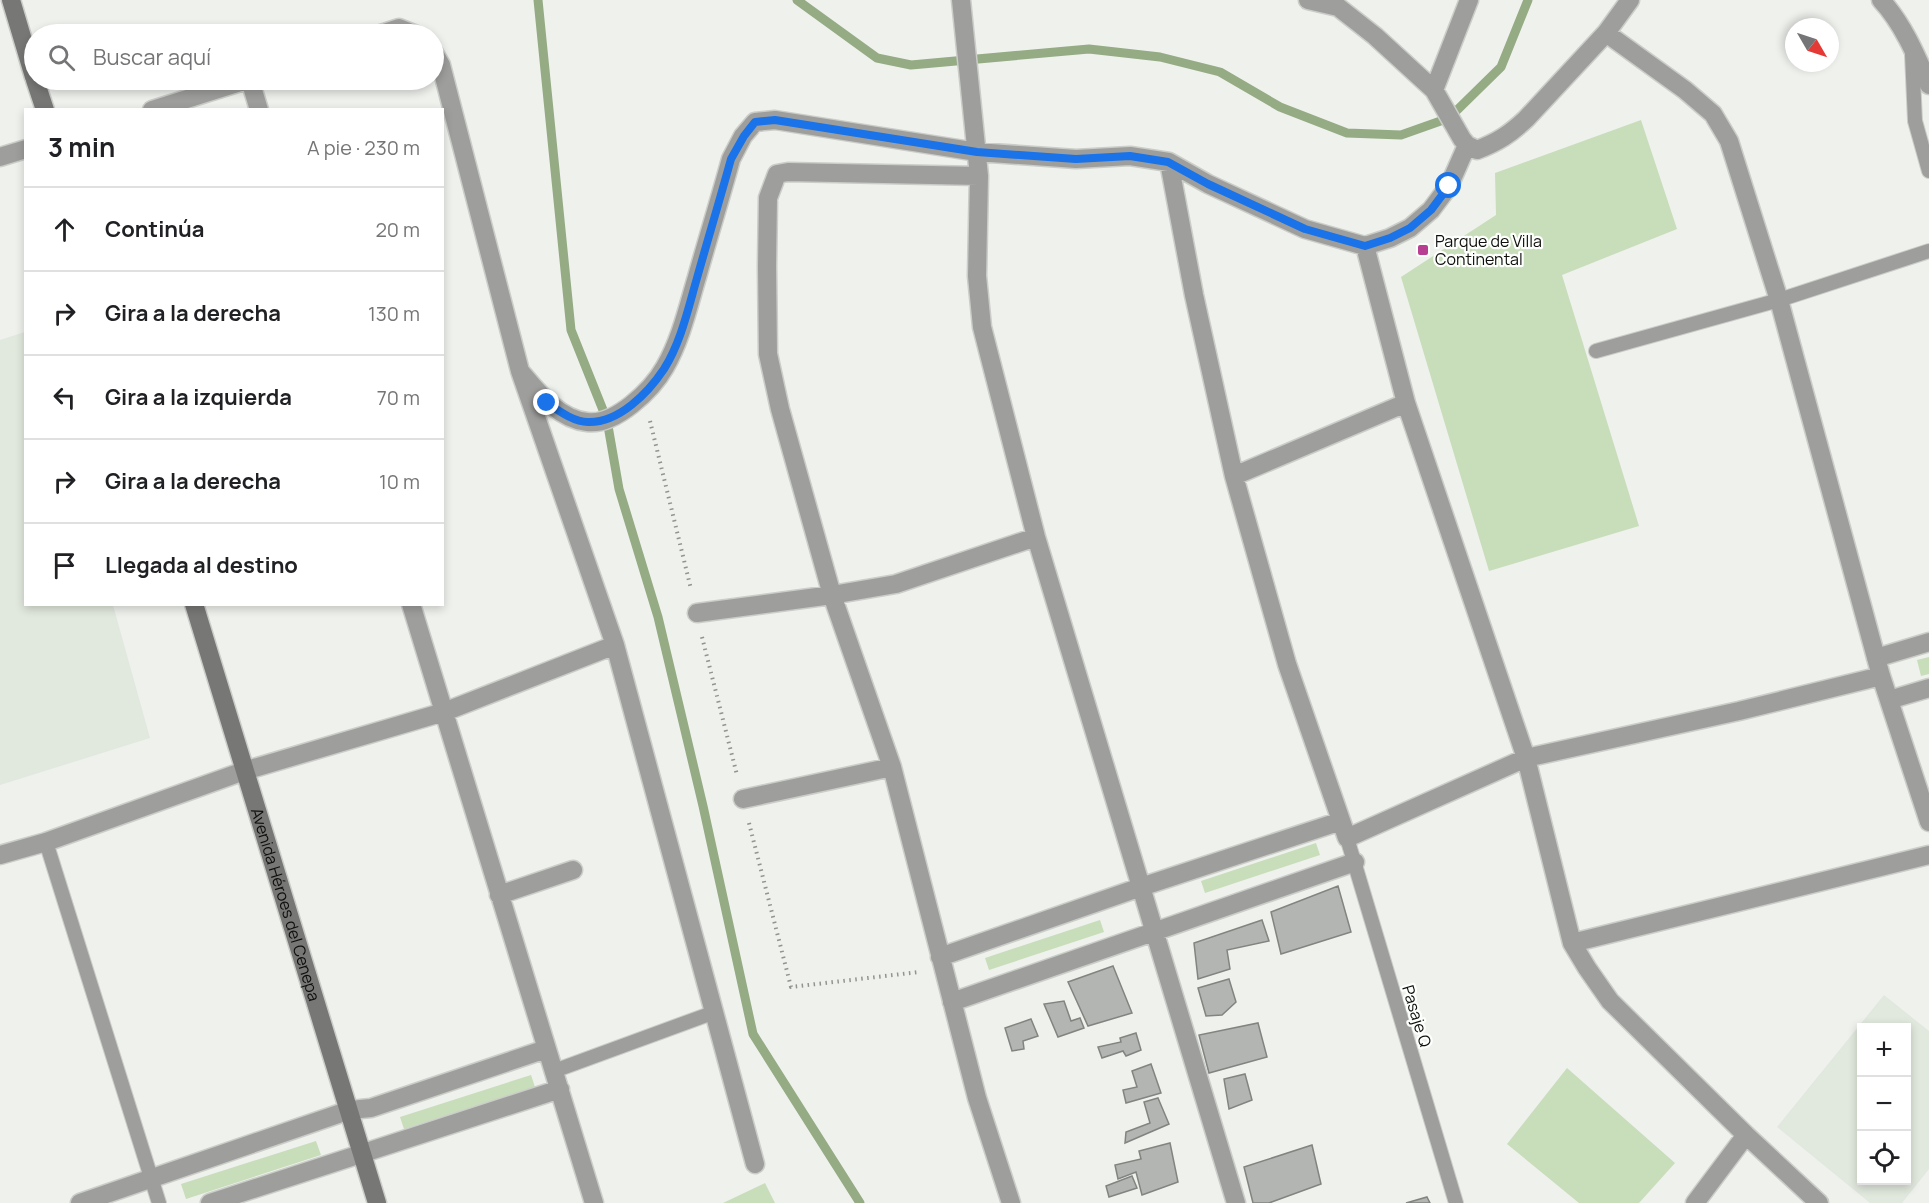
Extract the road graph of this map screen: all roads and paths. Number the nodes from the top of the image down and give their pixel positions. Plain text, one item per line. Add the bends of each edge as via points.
1 (11, 0) edge
2 (961, 0) edge
3 (1308, 0) edge
4 (1469, 0) edge
5 (1630, 0) edge
6 (1881, 0) edge
7 (1336, 3) edge
8 (1606, 33) junction
9 (24, 42) edge
10 (1912, 47) junction
11 (444, 77) edge
12 (1929, 85) edge
13 (39, 90) edge
14 (217, 90) edge
15 (252, 90) edge
16 (1434, 90) junction
17 (44, 108) edge
18 (158, 108) edge
19 (258, 108) edge
20 (1465, 142) junction
21 (976, 144) junction
22 (24, 150) edge
23 (0, 156) edge
24 (1168, 162) junction
25 (1929, 171) edge
26 (979, 176) junction
27 (1365, 246) junction
28 (1929, 251) edge
29 (1779, 300) junction
30 (1596, 351) dead end
31 (520, 371) junction
32 (643, 394) junction
33 (1406, 404) junction
34 (1234, 476) junction
35 (1036, 537) junction
36 (832, 595) junction
37 (195, 606) edge
38 (412, 606) edge
39 (697, 613) junction
40 (1929, 642) edge
41 (615, 645) junction
42 (1879, 667) junction
43 (1929, 688) edge
44 (1889, 700) junction
45 (444, 712) junction
46 (1526, 758) junction
47 (892, 767) junction
48 (244, 771) junction
49 (743, 799) junction
50 (1929, 822) edge
51 (1344, 830) junction
52 (46, 842) junction
53 (0, 855) edge
54 (1929, 855) edge
55 (1354, 862) junction
56 (573, 870) dead end
57 (1142, 887) junction
58 (499, 895) junction
59 (1155, 930) junction
60 (1572, 943) junction
61 (942, 963) junction
62 (952, 1002) junction
63 (715, 1012) junction
64 (546, 1049) junction
65 (554, 1071) junction
66 (560, 1089) junction
67 (350, 1110) junction
68 (1746, 1135) junction
69 (363, 1155) junction
70 (755, 1164) dead end
71 (152, 1178) junction
72 (81, 1203) edge
73 (159, 1203) edge
74 (210, 1203) edge
75 (377, 1203) edge
76 (594, 1203) edge
77 (1011, 1203) edge
78 (1236, 1203) edge
79 (1456, 1203) edge
80 (1695, 1203) edge
81 (1819, 1203) edge

1 - 9 street
2 - 21 street
3 - 7 street
4 - 16 street
5 - 8 street
6 - 10 street
7 - 16 street
8 - 20 street via 1512,132 1477,150
8 - 29 street via 1713,114 1729,141
10 - 12 street
10 - 25 lane via 1915,121
11 - 31 street
13 - 17 street
14 - 18 street
15 - 19 street
16 - 20 street
20 - 27 street via 1449,186 1431,210 1410,228
21 - 24 street via 1076,159 1130,156
21 - 26 street
21 - 32 street via 775,120 755,122 731,159 682,330 665,367
22 - 23 street
24 - 27 street via 1305,229
24 - 34 street
26 - 35 street via 977,276 982,327
26 - 36 street via 788,172 777,174 772,185 768,198 768,354
27 - 33 street
28 - 29 lane
29 - 30 lane
29 - 42 street
31 - 32 street via 547,403 586,422 607,420
31 - 41 street
32 - 39 path
33 - 34 street
33 - 46 street
34 - 51 street via 1287,664
35 - 36 street via 896,584
35 - 57 street
36 - 39 street
36 - 47 street
37 - 48 street, Avenida Héroes del Cenepa
38 - 45 street
39 - 49 path
40 - 42 street
41 - 45 street
41 - 63 street
42 - 44 street
42 - 46 street via 1739,711
43 - 44 street
44 - 50 street
45 - 48 street
45 - 58 street
46 - 51 street
46 - 60 street
47 - 49 street
47 - 61 street
48 - 52 street
48 - 67 street, Avenida Héroes del Cenepa
49 - 61 path via 790,987
51 - 55 lane, Pasaje Q
51 - 57 street
52 - 53 street
52 - 71 lane
54 - 60 street
55 - 59 street
55 - 79 lane, Pasaje Q
56 - 58 street
57 - 59 street
57 - 61 street
58 - 64 street
59 - 62 street
59 - 78 street
60 - 68 street via 1610,1001
61 - 62 street
62 - 77 street via 977,1098
63 - 65 lane
63 - 70 street
64 - 65 street
64 - 67 street via 371,1108
65 - 66 street
66 - 69 street
66 - 76 street
67 - 69 street, Avenida Héroes del Cenepa
67 - 71 street
68 - 80 street
68 - 81 street
69 - 74 street
69 - 75 street, Avenida Héroes del Cenepa
71 - 72 street
71 - 73 lane

